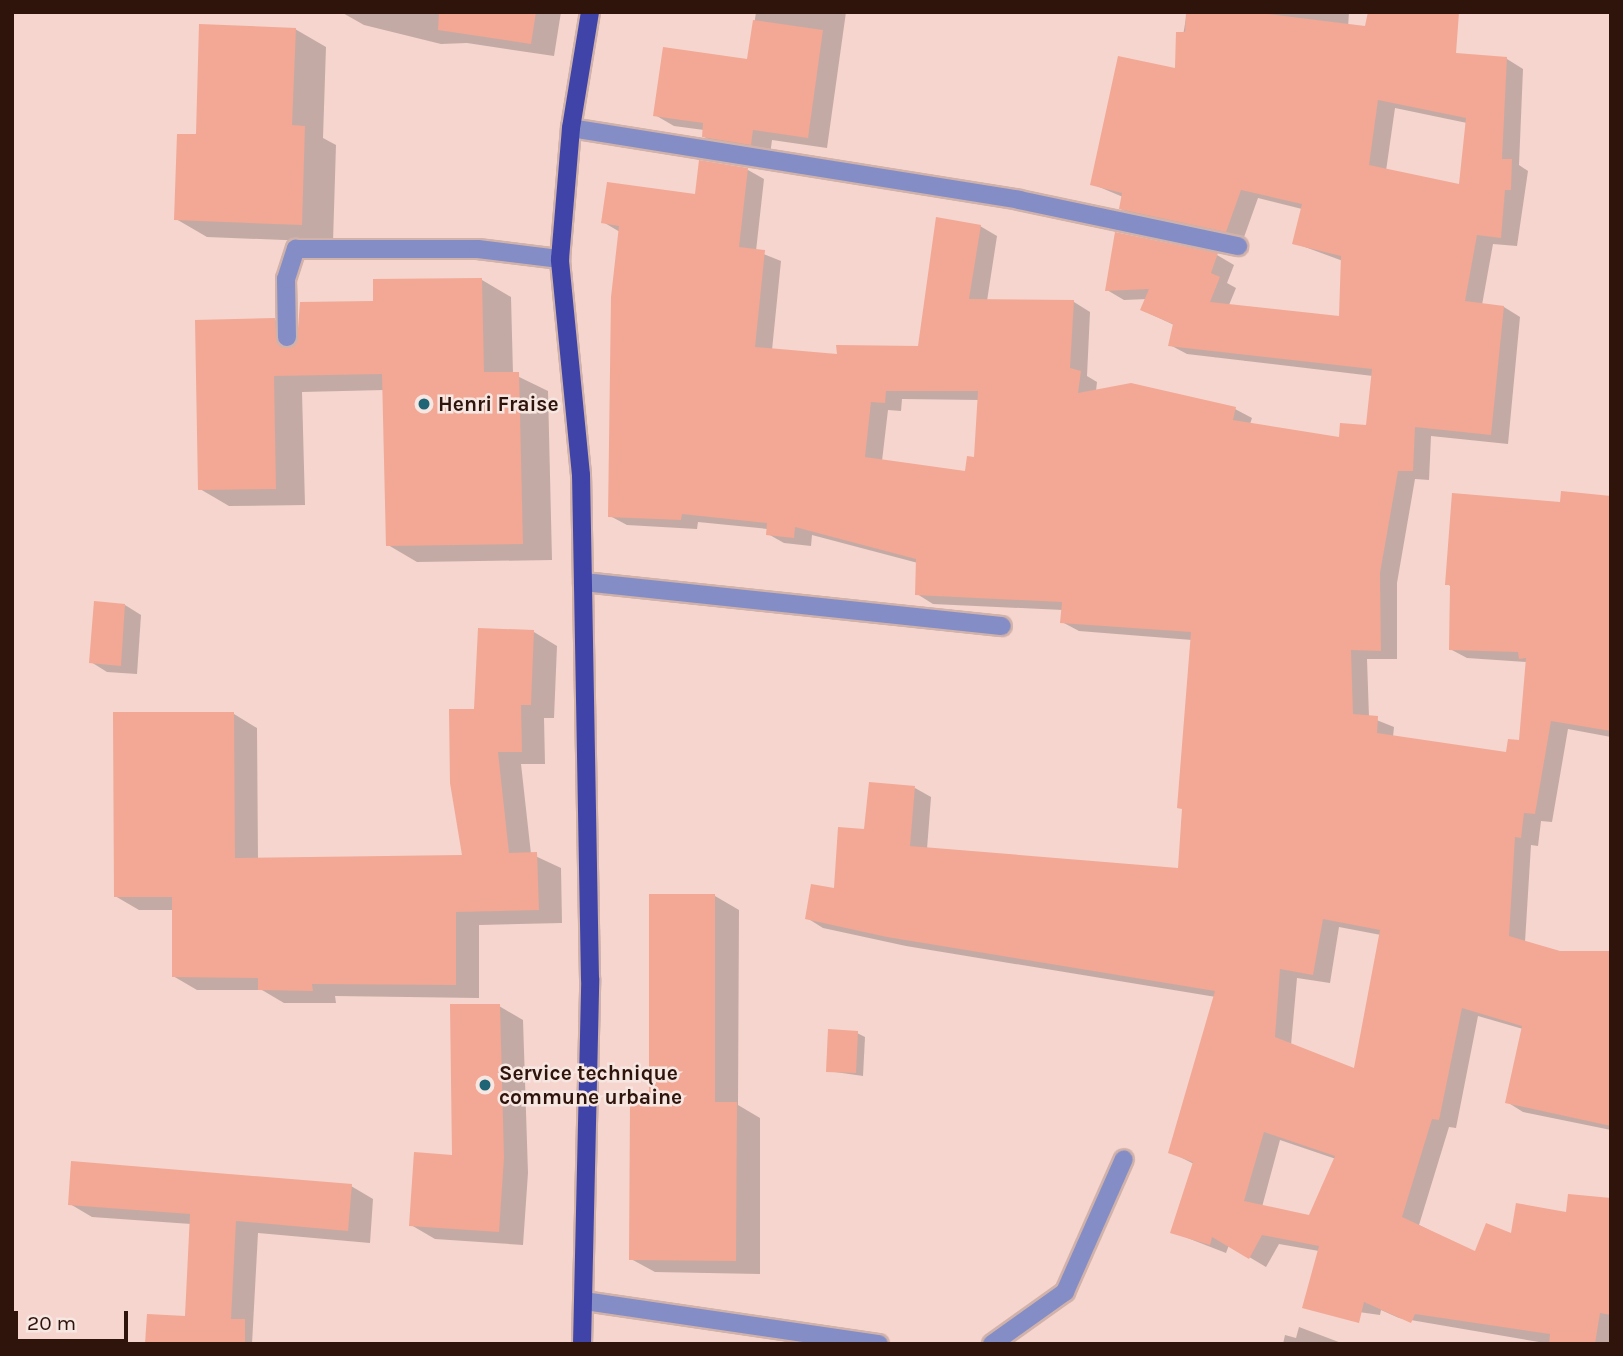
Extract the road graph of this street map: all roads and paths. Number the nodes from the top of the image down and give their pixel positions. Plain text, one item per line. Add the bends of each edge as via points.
1 (590, 12) edge
2 (570, 128) junction
3 (1238, 246) dead end
4 (560, 259) junction
5 (287, 337) dead end
6 (583, 582) junction
7 (1002, 626) dead end
8 (1125, 1159) dead end
9 (584, 1301) junction
10 (582, 1344) edge
11 (879, 1344) edge
12 (992, 1344) edge

1 - 2 main road
2 - 3 street via 1019,200
2 - 4 main road
4 - 5 street via 478,249 296,249 286,279
4 - 6 main road via 581,475
6 - 7 street
6 - 9 main road via 590,979
8 - 12 street via 1065,1292
9 - 10 main road
9 - 11 street

